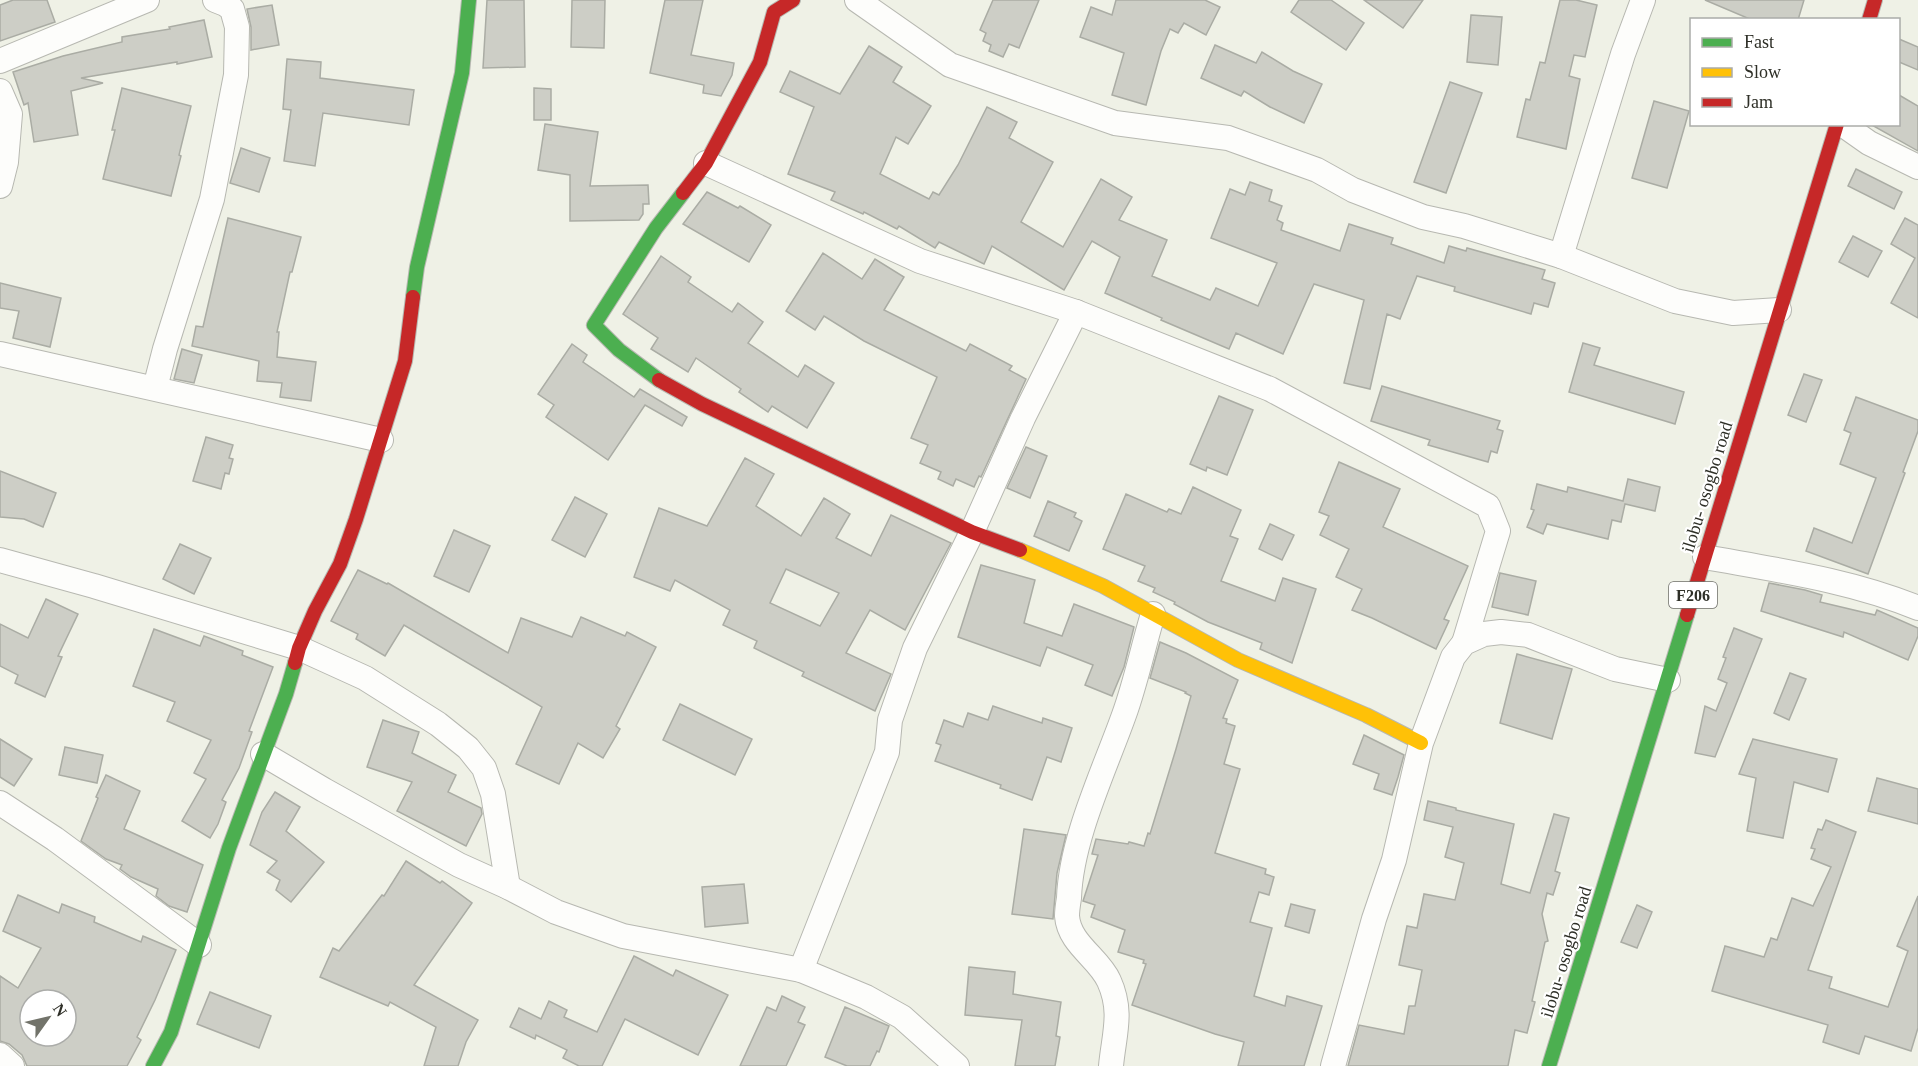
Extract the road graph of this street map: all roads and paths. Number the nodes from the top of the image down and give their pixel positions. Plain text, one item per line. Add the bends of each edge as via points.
1 (147, 0) edge
2 (215, 0) edge
3 (470, 0) edge
4 (793, 0) edge
5 (857, 0) edge
6 (1643, 0) edge
7 (1875, 0) edge
8 (1870, 18) edge
9 (0, 61) edge
10 (0, 91) edge
11 (1836, 126) edge
12 (1845, 126) edge
13 (706, 163) junction
14 (1918, 167) edge
15 (0, 186) edge
16 (1561, 256) junction
17 (1779, 310) junction
18 (1076, 312) junction
19 (0, 354) edge
20 (155, 388) junction
21 (381, 440) junction
22 (972, 532) junction
23 (1705, 557) junction
24 (0, 560) edge
25 (1918, 608) edge
26 (1153, 614) junction
27 (1464, 643) junction
28 (299, 648) junction
29 (1668, 680) junction
30 (1422, 743) junction
31 (263, 754) junction
32 (0, 803) edge
33 (508, 887) junction
34 (199, 945) junction
35 (801, 970) junction
36 (0, 1055) edge
37 (12, 1066) edge
38 (153, 1066) edge
39 (957, 1066) edge
40 (1111, 1066) edge
41 (1333, 1066) edge
42 (1549, 1066) edge

1 - 9 street
2 - 20 street via 232,9 237,27 236,75 212,199
3 - 21 street via 462,73 417,267 405,361
4 - 13 street via 774,12 760,62
5 - 16 street via 950,65 1115,123 1228,138 1317,170 1353,190 1423,217
6 - 16 street
7 - 8 street
10 - 15 street via 10,114
11 - 17 street, ilobu- osogbo road / F206
12 - 14 street via 1869,143
13 - 18 street via 920,261
13 - 22 street via 656,228 594,325 657,379 702,405
16 - 17 street via 1676,300 1732,313
17 - 23 street, ilobu- osogbo road / F206
18 - 22 street
18 - 27 street via 1270,389 1488,506 1498,531
19 - 20 street
20 - 21 street
21 - 28 street via 340,564
22 - 26 street via 1103,586
22 - 35 street via 915,648 890,720 887,752
23 - 25 street via 1832,581
23 - 29 street, ilobu- osogbo road / F206
24 - 28 street
26 - 30 street via 1238,660
26 - 40 street via 1125,711 1082,830 1069,885 1067,918 1077,941 1108,978 1116,998 1118,1016
27 - 29 street via 1484,634 1528,635 1615,669
27 - 30 street via 1453,657
28 - 31 street
28 - 33 street via 365,678 468,748 484,768 493,794
29 - 42 street, ilobu- osogbo road / F206
30 - 41 street via 1394,860
31 - 33 street via 459,865
31 - 34 street
32 - 34 street
33 - 35 street via 556,912 623,936
34 - 38 street via 171,1032
35 - 39 street via 902,1017
36 - 37 street

